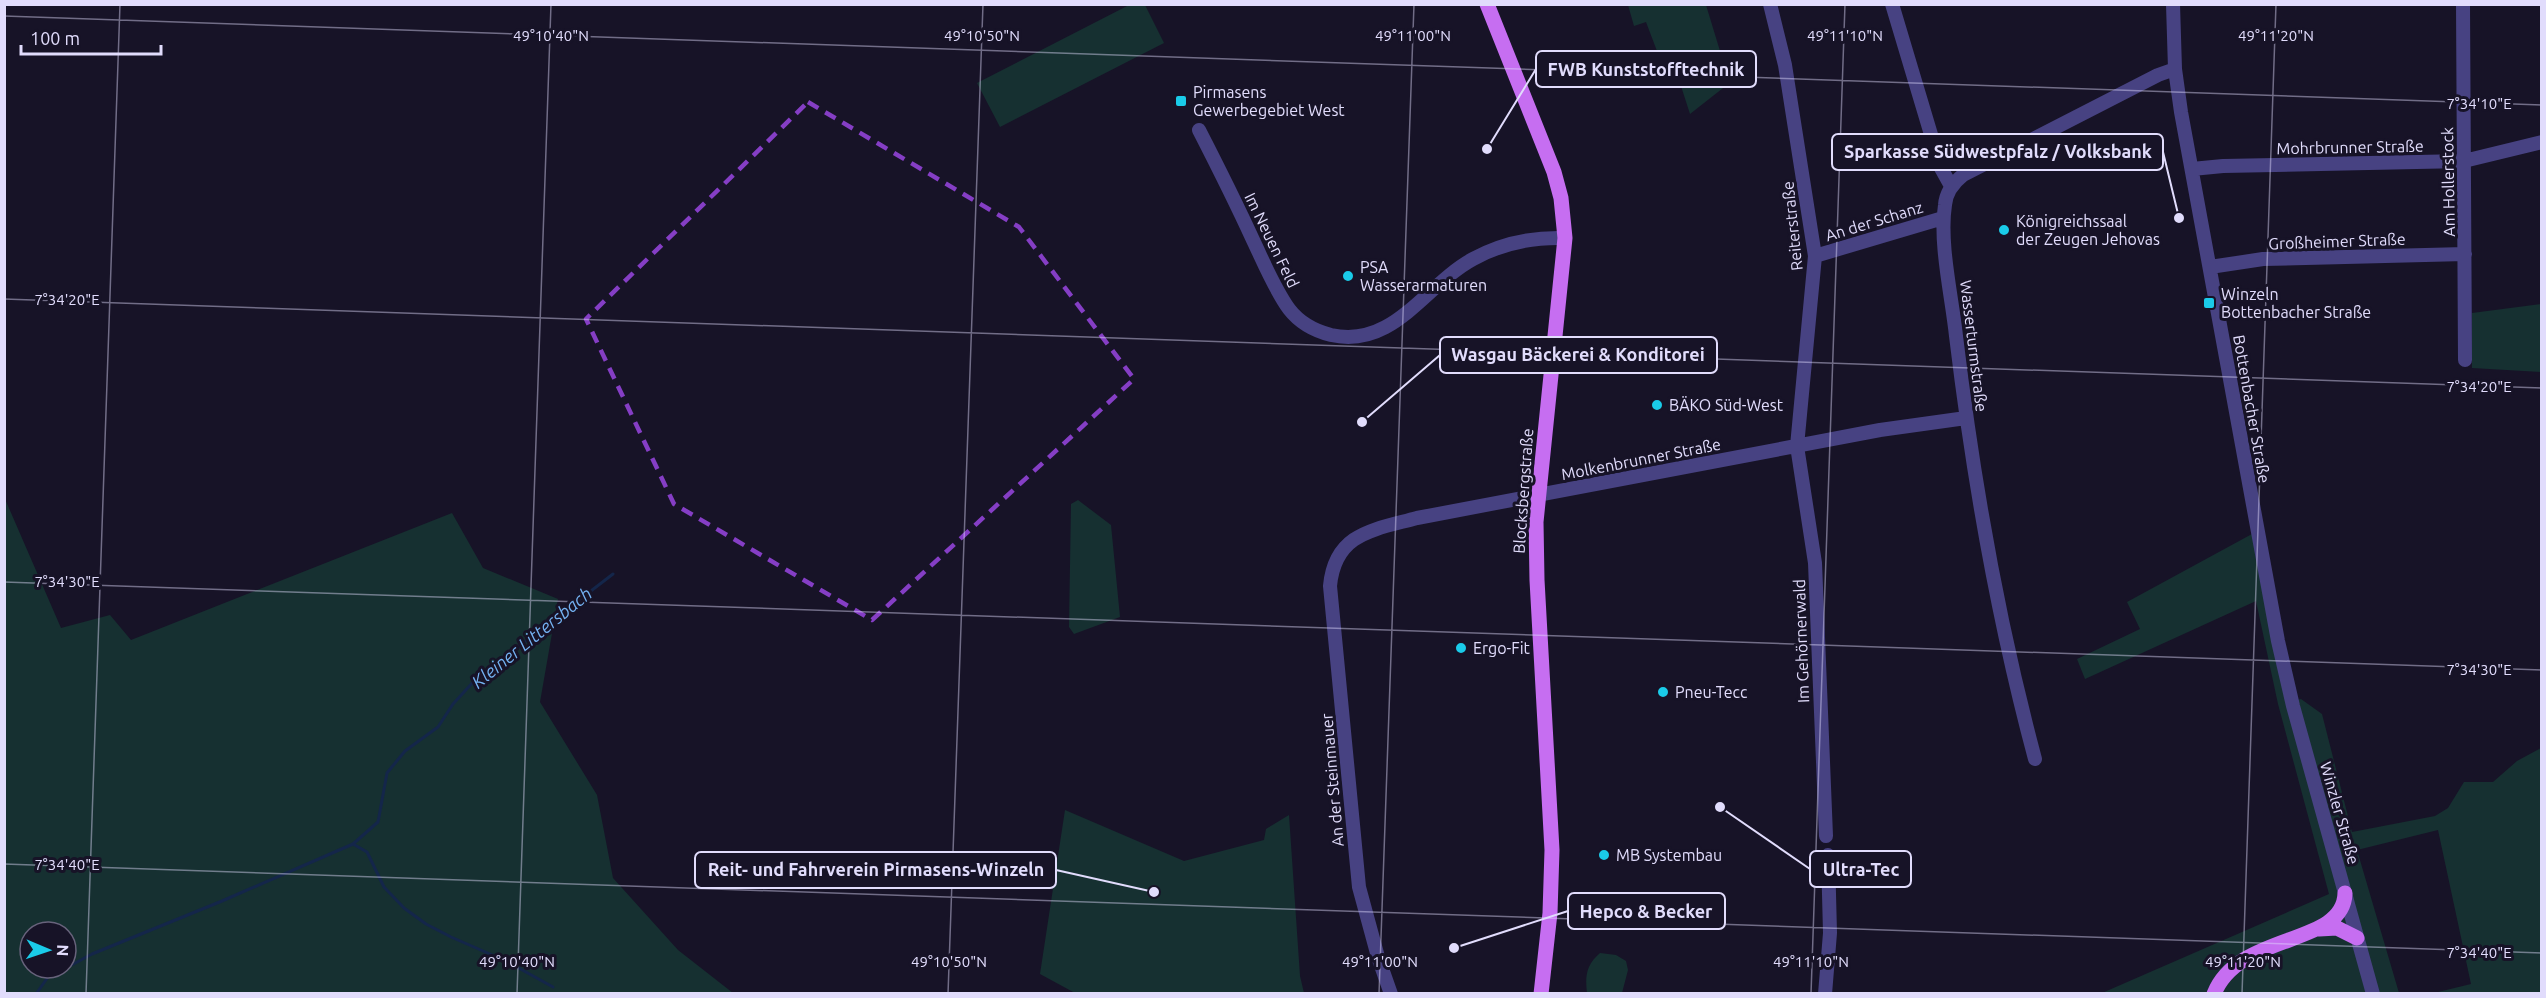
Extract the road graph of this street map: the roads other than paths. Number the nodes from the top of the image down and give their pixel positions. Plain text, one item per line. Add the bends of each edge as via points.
1 (1487, 4) edge
2 (1770, 4) edge
3 (1892, 4) edge
4 (2173, 4) edge
5 (2463, 4) edge
6 (2175, 69) junction
7 (1199, 130) dead end
8 (2541, 142) edge
9 (2464, 161) junction
10 (2192, 169) junction
11 (1951, 186) junction
12 (1943, 218) junction
13 (1565, 238) junction
14 (2465, 254) junction
15 (1815, 256) junction
16 (2210, 267) junction
17 (2465, 360) dead end
18 (1966, 418) junction
19 (1797, 446) junction
20 (1538, 496) junction
21 (1335, 560) joint
22 (2278, 641) joint
23 (2036, 759) dead end
24 (1826, 836) dead end
25 (1828, 855) dead end
26 (2345, 893) junction
27 (2319, 929) junction
28 (2357, 938) junction
29 (1391, 993) edge
30 (1541, 993) edge
31 (1825, 993) edge
32 (2214, 993) edge
33 (2373, 993) edge

1 - 13 main road, Blocksbergstraße via 1554,172
2 - 15 street, Reiterstraße via 1787,75
3 - 11 street via 1941,168
4 - 6 street, Bottenbacher Straße
5 - 9 street, Am Hollerstock
6 - 10 street, Bottenbacher Straße
6 - 11 street via 1963,175
7 - 13 street, Im Neuen Feld via 1279,293 1299,320 1328,334 1356,336 1386,328 1456,270 1488,251 1522,240
8 - 9 street, Mohrbrunner Straße
9 - 10 street, Mohrbrunner Straße
9 - 14 street, Am Hollerstock
10 - 16 street, Bottenbacher Straße
11 - 12 street, Wasserturmstraße
12 - 15 street, An der Schanz
12 - 18 street, Wasserturmstraße
13 - 20 main road, Blocksbergstraße
14 - 16 street, Großheimer Straße via 2263,259
14 - 17 street, Am Hollerstock
15 - 19 street, Reiterstraße
16 - 22 street, Bottenbacher Straße
18 - 19 street, Molkenbrunner Straße
18 - 23 street, Wasserturmstraße via 2007,642
19 - 20 street, Molkenbrunner Straße
19 - 24 street, Im Gehörnerwald via 1815,563
20 - 21 street, Molkenbrunner Straße via 1385,526 1360,534
20 - 30 main road, Blocksbergstraße via 1537,580 1552,850
21 - 29 street, An der Steinmauer via 1330,586 1359,887
22 - 26 street, Winzler Straße
25 - 31 street via 1830,933
26 - 27 main road via 2342,910
26 - 28 street, Winzler Straße
27 - 28 main road via 2337,928
27 - 32 main road via 2245,957 2227,972
28 - 33 street, Winzler Straße

